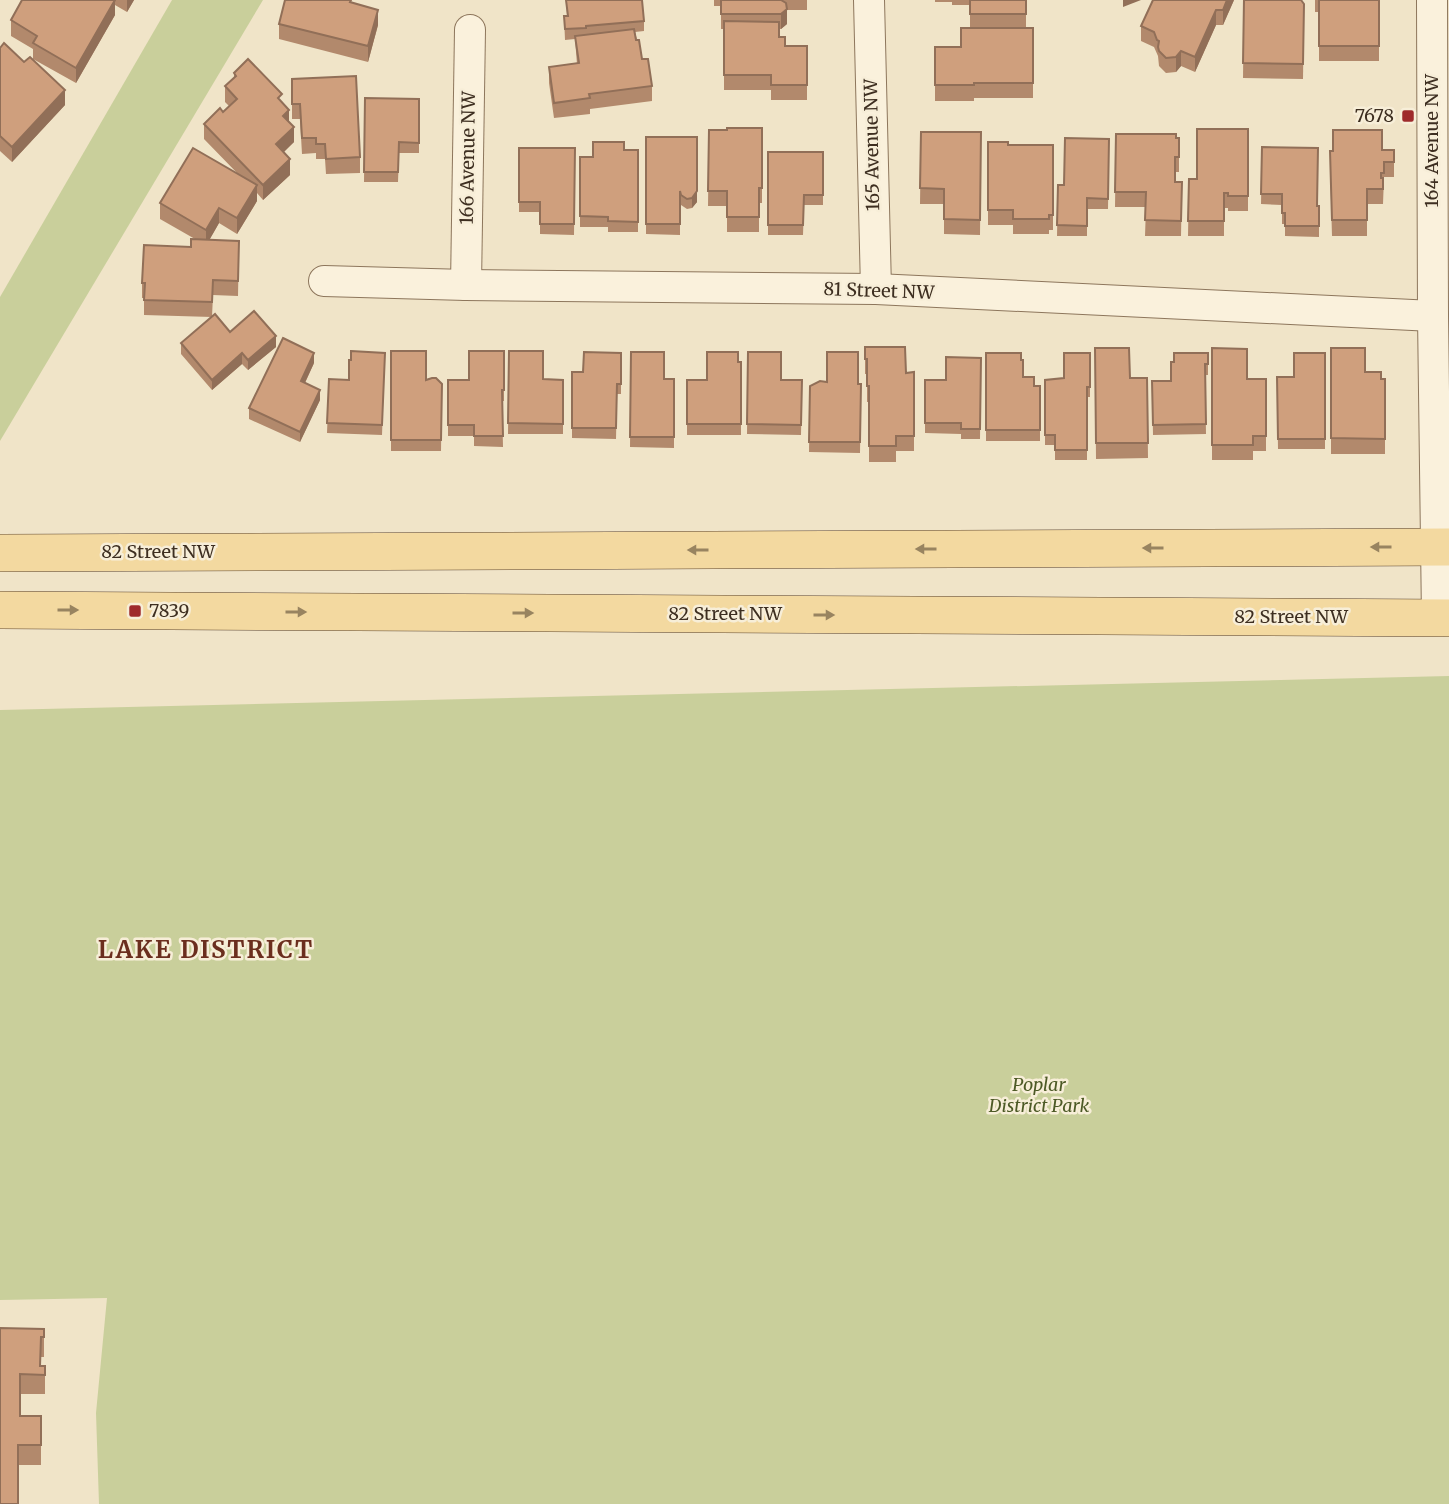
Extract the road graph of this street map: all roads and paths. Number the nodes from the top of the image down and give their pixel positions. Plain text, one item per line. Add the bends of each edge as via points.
1 (869, 0) edge
2 (1432, 0) edge
3 (470, 30) dead end
4 (324, 281) dead end
5 (466, 285) junction
6 (876, 289) junction
7 (1433, 316) junction
8 (1443, 547) edge
9 (8, 550) edge
10 (0, 610) edge
11 (1443, 618) edge

1 - 6 street, 165 Avenue NW
2 - 7 street, 164 Avenue NW
3 - 5 street, 166 Avenue NW
4 - 5 street, 81 Street NW
5 - 6 street, 81 Street NW
6 - 7 street, 81 Street NW
7 - 8 street, 164 Avenue NW
8 -> 9 main road, 82 Street NW
8 - 11 street, 164 Avenue NW
10 -> 11 main road, 82 Street NW

